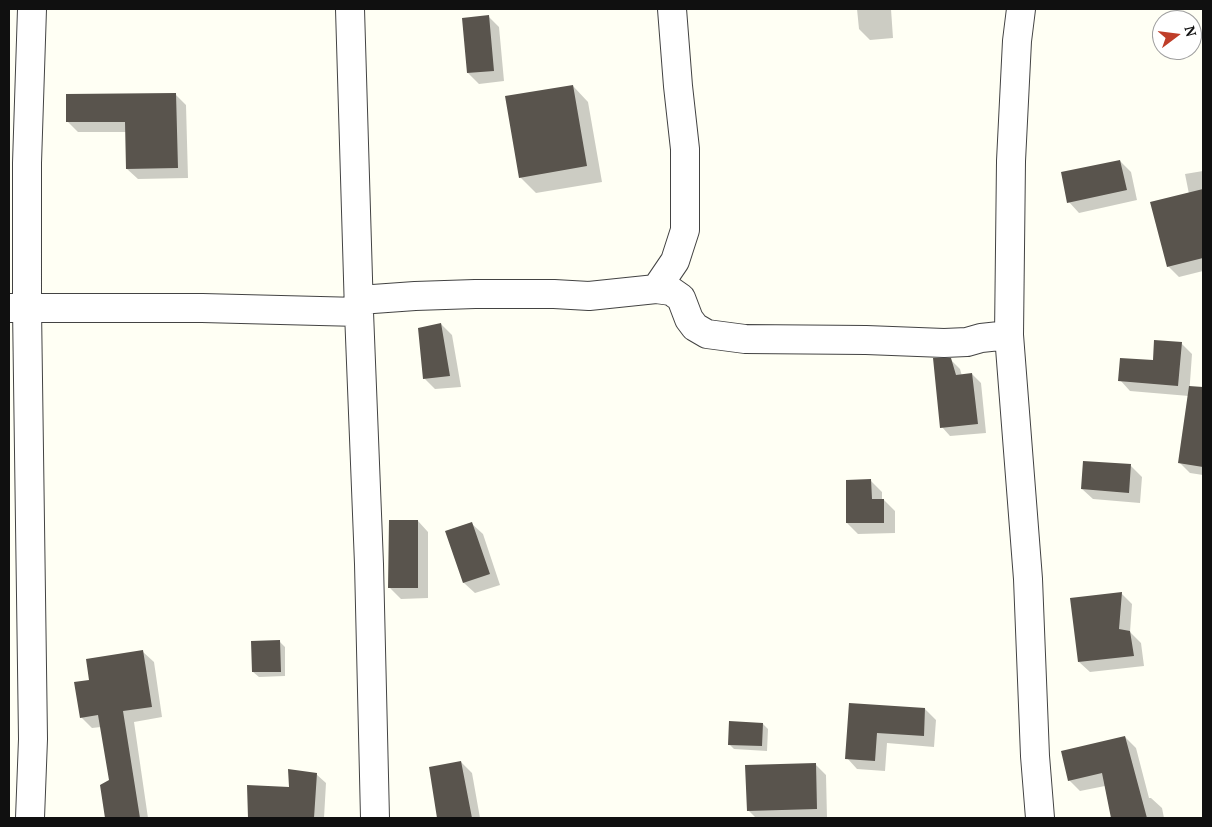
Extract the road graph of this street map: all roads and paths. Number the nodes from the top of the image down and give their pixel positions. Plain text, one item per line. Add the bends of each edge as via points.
1 (32, 9) edge
2 (350, 9) edge
3 (672, 9) edge
4 (1020, 9) edge
5 (656, 289) junction
6 (359, 306) junction
7 (18, 308) edge
8 (1009, 336) junction
9 (30, 818) edge
10 (375, 818) edge
11 (1040, 818) edge

1 - 7 street
2 - 6 street
3 - 5 street via 686,149 685,230 676,261
4 - 8 street via 1011,161
5 - 6 street via 589,296 415,296
5 - 8 street via 671,291 681,298 688,319 707,334 745,339 944,343
6 - 7 street
6 - 10 street
7 - 9 street via 33,739
8 - 11 street via 1028,579

